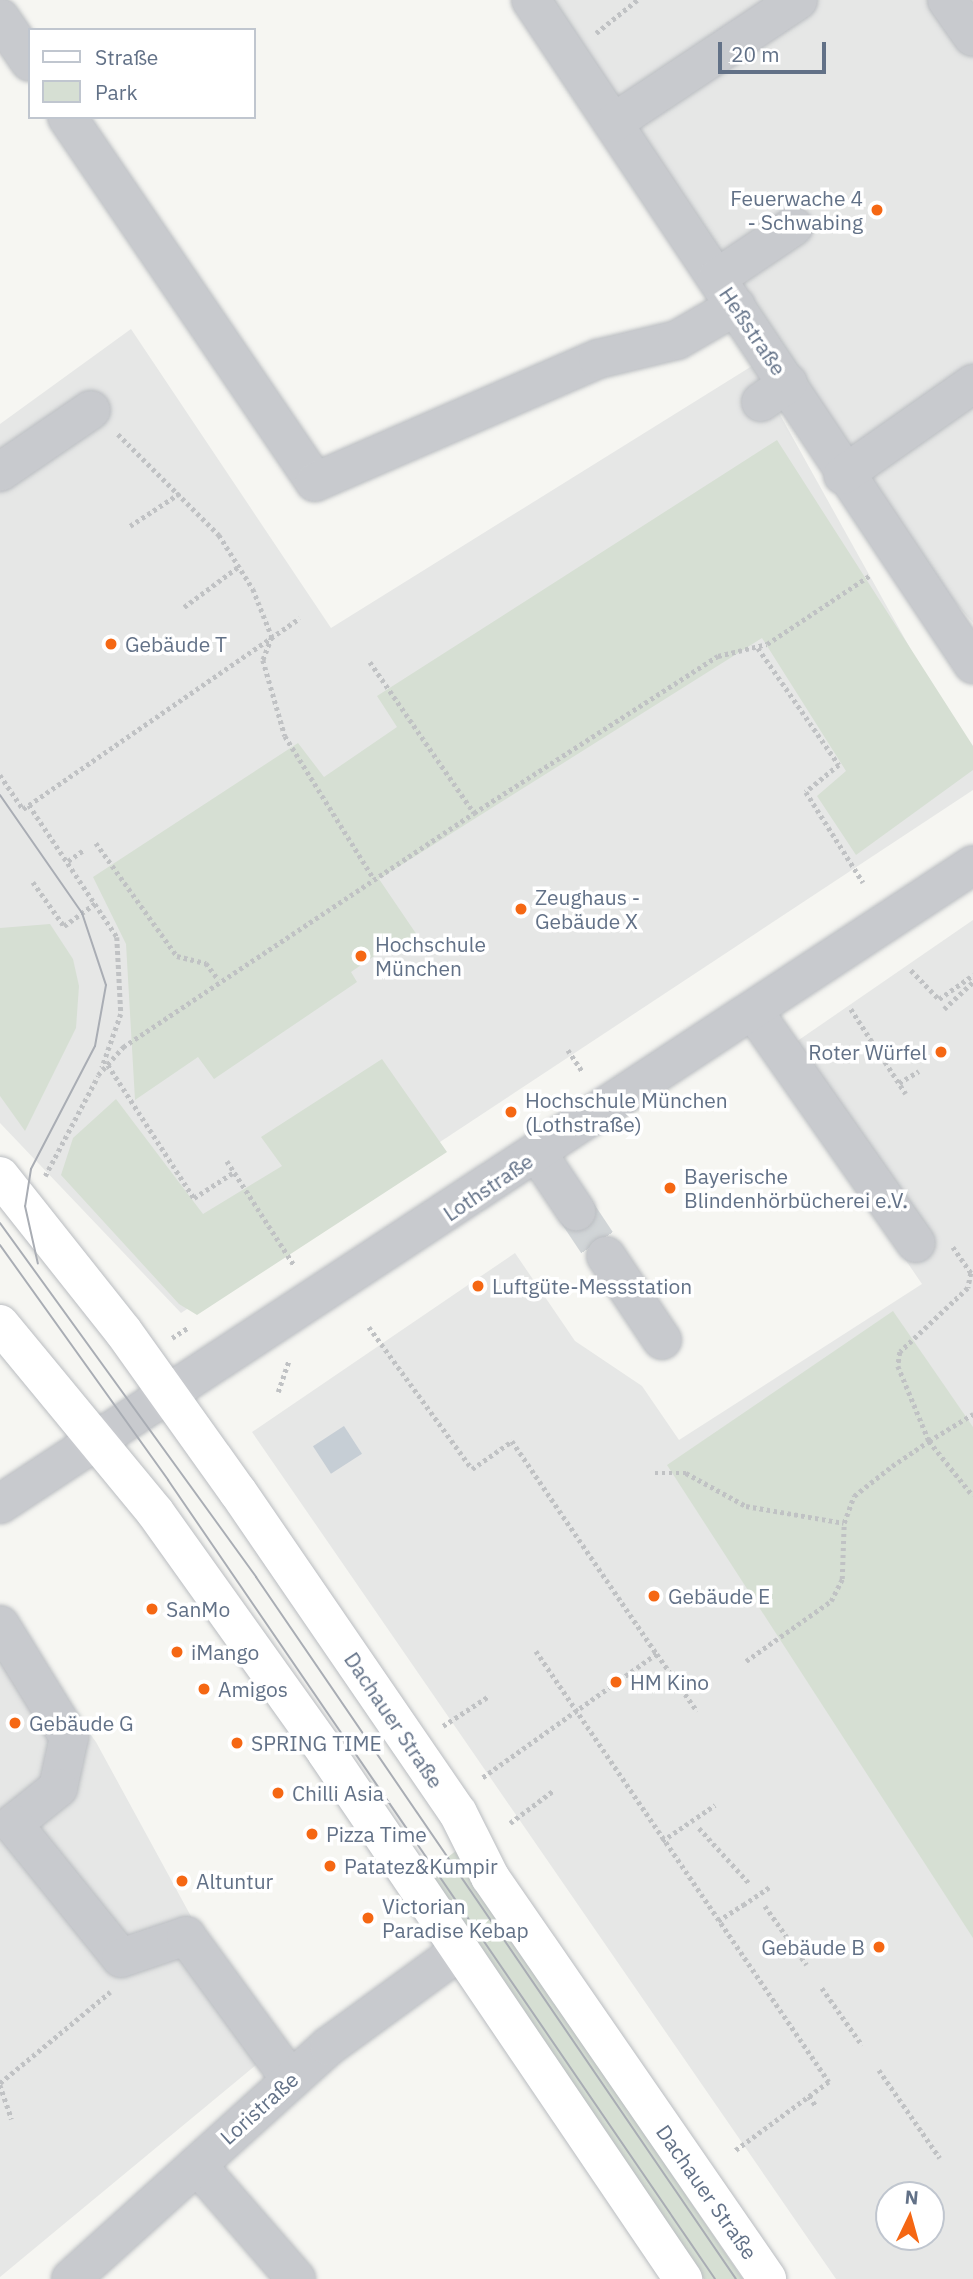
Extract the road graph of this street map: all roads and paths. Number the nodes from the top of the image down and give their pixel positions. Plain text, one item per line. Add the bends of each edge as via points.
1 (531, 0) edge
2 (637, 0) edge
3 (798, 0) edge
4 (947, 0) edge
5 (629, 6) dead end
6 (0, 18) edge
7 (973, 37) edge
8 (28, 59) edge
9 (68, 119) edge
10 (613, 123) junction
11 (793, 227) dead end
12 (727, 292) junction
13 (973, 384) edge
14 (90, 410) joint
15 (0, 472) edge
16 (844, 475) junction
17 (180, 493) junction
18 (130, 526) dead end
19 (902, 554) junction
20 (238, 567) junction
21 (184, 607) dead end
22 (300, 618) dead end
23 (272, 637) junction
24 (758, 649) junction
25 (370, 662) dead end
26 (973, 664) edge
27 (0, 775) edge
28 (29, 805) junction
29 (474, 813) junction
30 (96, 843) dead end
31 (84, 850) dead end
32 (68, 861) junction
33 (973, 865) edge
34 (374, 879) junction
35 (863, 882) dead end
36 (33, 883) dead end
37 (97, 902) junction
38 (911, 970) dead end
39 (973, 975) edge
40 (219, 980) junction
41 (973, 982) edge
42 (851, 1009) dead end
43 (944, 1009) dead end
44 (754, 1012) junction
45 (568, 1050) dead end
46 (108, 1065) junction
47 (582, 1071) dead end
48 (919, 1071) dead end
49 (98, 1075) junction
50 (899, 1083) junction
51 (906, 1094) dead end
52 (538, 1154) junction
53 (227, 1161) dead end
54 (234, 1172) junction
55 (0, 1176) edge
56 (576, 1211) tunnel mouth
57 (36, 1219) junction
58 (932, 1242) joint
59 (606, 1256) tunnel mouth
60 (295, 1266) dead end
61 (0, 1324) edge
62 (369, 1327) dead end
63 (662, 1340) dead end
64 (170, 1397) junction
65 (973, 1414) edge
66 (97, 1441) junction
67 (929, 1441) junction
68 (655, 1473) dead end
69 (973, 1496) edge
70 (0, 1504) edge
71 (844, 1523) junction
72 (0, 1625) edge
73 (536, 1651) dead end
74 (657, 1654) junction
75 (746, 1661) dead end
76 (489, 1696) dead end
77 (697, 1711) dead end
78 (574, 1714) junction
79 (443, 1726) dead end
80 (480, 1780) dead end
81 (554, 1790) dead end
82 (715, 1805) dead end
83 (510, 1822) dead end
84 (699, 1828) dead end
85 (662, 1841) junction
86 (750, 1884) dead end
87 (771, 1886) dead end
88 (765, 1906) dead end
89 (718, 1922) junction
90 (458, 1952) junction
91 (121, 1958) junction
92 (807, 1965) dead end
93 (822, 1988) dead end
94 (862, 2045) dead end
95 (879, 2070) dead end
96 (290, 2080) junction
97 (0, 2084) edge
98 (809, 2096) junction
99 (816, 2106) dead end
100 (12, 2119) dead end
101 (735, 2151) dead end
102 (940, 2158) dead end
103 (197, 2165) junction
104 (71, 2279) edge
105 (296, 2279) edge
106 (682, 2279) edge
107 (767, 2279) edge

1 - 10 street, Heßstraße
2 - 5 path
3 - 10 street
4 - 7 street
6 - 8 street
9 - 12 street via 315,482 598,359 677,340
10 - 12 street, Heßstraße
11 - 12 street
12 - 16 street, Heßstraße via 774,393
13 - 16 street
14 - 15 street
14 - 17 path
16 - 19 street, Heßstraße
17 - 18 path
17 - 20 path
19 - 24 path
19 - 26 street, Heßstraße
20 - 21 path
20 - 23 path
22 - 23 path
23 - 28 path
23 - 34 path via 263,660 291,749
24 - 29 path via 718,656
24 - 35 path via 839,765 806,792
25 - 29 path
27 - 28 path via 23,809
28 - 32 path
29 - 34 path
30 - 40 path via 177,956 206,963
31 - 32 path
32 - 37 path
33 - 44 street, Lothstraße
34 - 40 path
36 - 37 path via 64,926
37 - 49 path via 117,937 123,977 121,1014
38 - 39 path via 939,999
40 - 46 path via 123,1047
41 - 43 path
42 - 50 path
44 - 52 street, Lothstraße
44 - 58 street
45 - 47 path
46 - 49 path
46 - 54 path via 194,1198
48 - 50 path
49 - 57 path via 43,1181
50 - 51 path
52 - 56 street
52 - 64 street, Lothstraße
53 - 54 path
54 - 60 path
55 - 57 main road, Dachauer Straße
57 - 64 main road, Dachauer Straße
58 - 67 path via 971,1273 968,1288 900,1352 898,1366
59 - 63 street
61 - 66 main road
62 - 74 path via 472,1469 512,1441
64 - 66 street, Lothstraße
64 - 107 main road, Dachauer Straße via 458,1812 489,1877
65 - 67 path
66 - 70 street, Lothstraße
66 - 90 main road via 326,1752
67 - 69 path
67 - 71 path via 854,1496
68 - 71 path via 686,1473 746,1506
71 - 75 path via 842,1579 831,1601
72 - 91 street via 69,1737 58,1788 13,1824
73 - 78 path
74 - 77 path
74 - 78 path
76 - 79 path
78 - 80 path
78 - 85 path
81 - 83 path
82 - 85 path
84 - 86 path
85 - 89 path
87 - 89 path, bridge
88 - 92 path
89 - 98 path via 829,2082
90 - 96 street, Loristraße
90 - 106 main road
91 - 96 street via 186,1936
91 - 97 path via 109,1995
93 - 94 path
95 - 102 path
96 - 103 street, Loristraße
97 - 100 path
98 - 99 path
98 - 101 path
103 - 104 street, Loristraße
103 - 105 street

